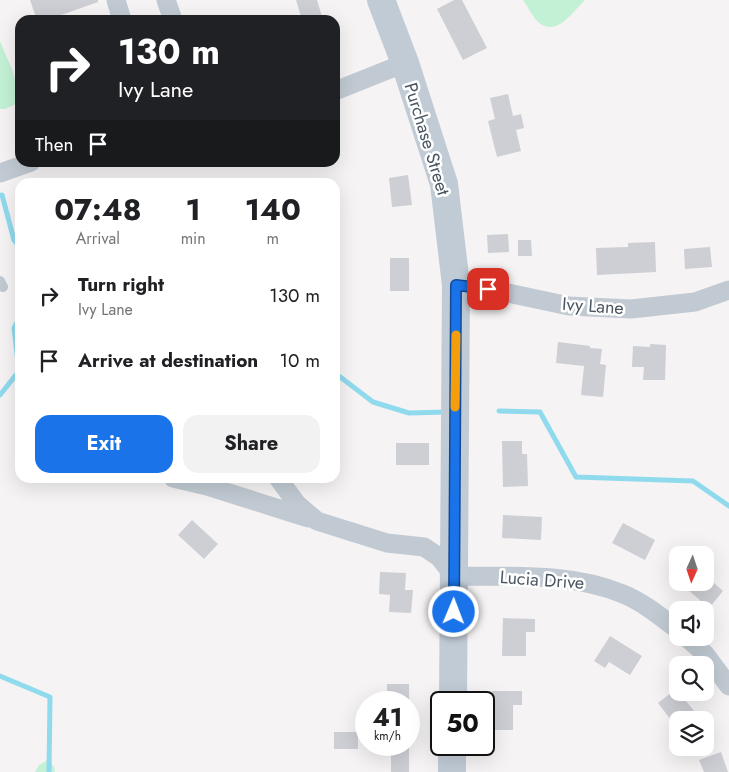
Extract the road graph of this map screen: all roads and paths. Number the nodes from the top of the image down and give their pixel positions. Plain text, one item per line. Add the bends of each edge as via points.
1 (116, 0) edge
2 (166, 0) edge
3 (380, 0) edge
4 (120, 15) edge
5 (171, 15) edge
6 (405, 63) junction
7 (340, 88) edge
8 (16, 167) edge
9 (0, 172) edge
10 (456, 285) junction
11 (729, 290) edge
12 (194, 483) edge
13 (282, 483) edge
14 (317, 521) junction
15 (454, 576) junction
16 (669, 623) edge
17 (696, 646) edge
18 (729, 686) edge
19 (453, 691) edge
20 (452, 756) edge
21 (452, 772) edge

1 - 4 street
2 - 5 street
3 - 6 main road, Purchase Street
6 - 7 street
6 - 10 main road, Purchase Street via 444,184
8 - 9 street
10 - 11 street, Ivy Lane via 569,306 631,309 695,302
10 - 15 main road, Purchase Street
12 - 14 street
13 - 14 street via 297,504
14 - 15 street via 386,543 424,547 439,557
15 - 16 street, Lucia Drive via 553,578 601,586 646,606
15 - 19 main road, Purchase Street
17 - 18 street
20 - 21 main road

